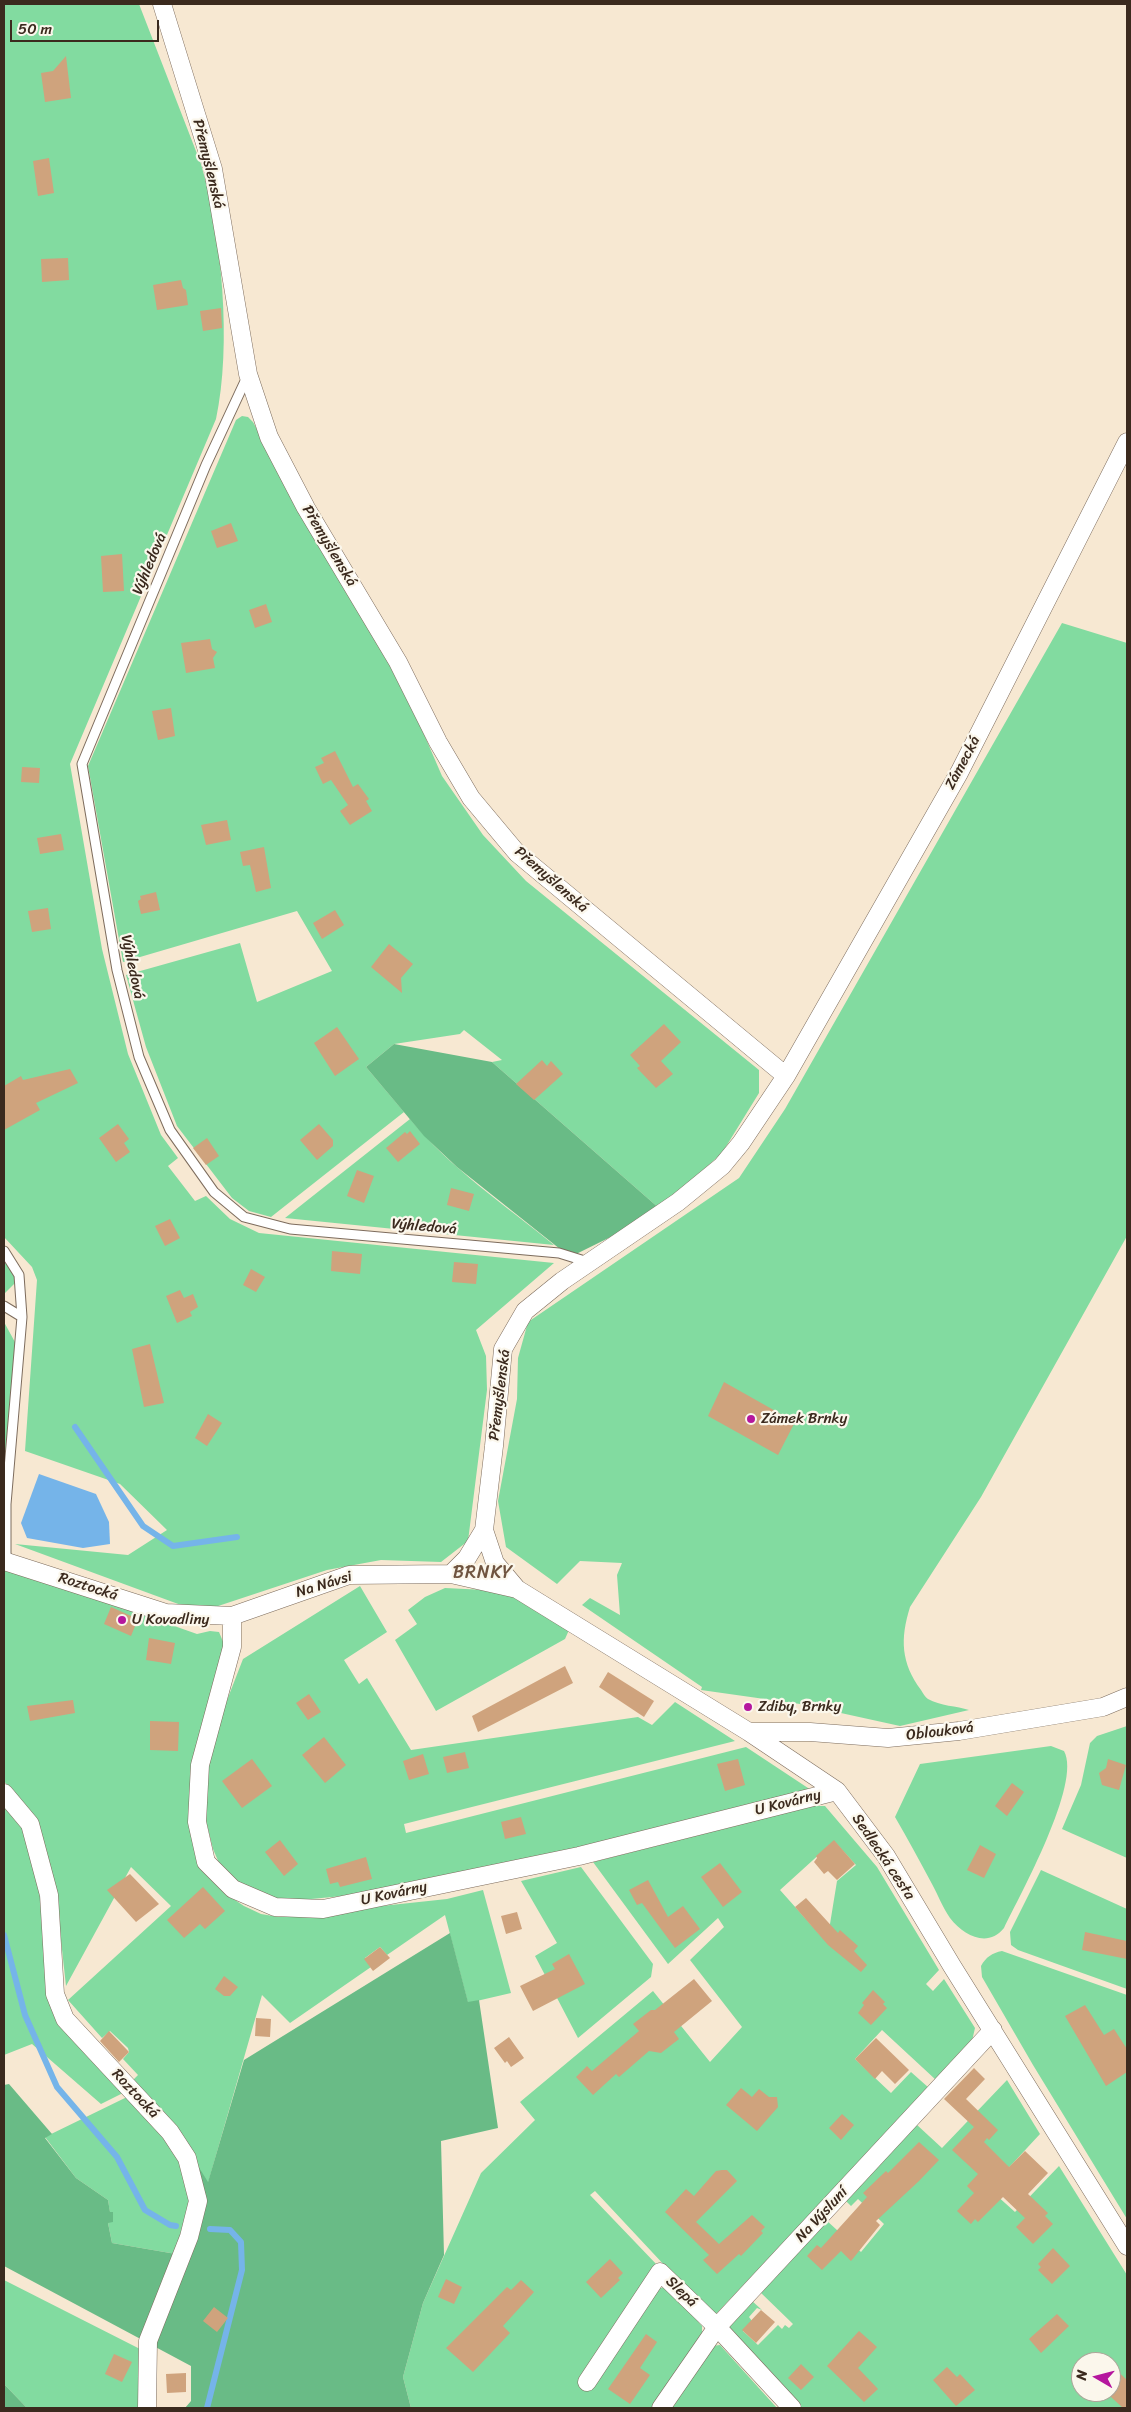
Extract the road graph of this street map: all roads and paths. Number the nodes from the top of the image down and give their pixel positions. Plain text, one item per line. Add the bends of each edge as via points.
1 (162, 4) edge
2 (248, 374) junction
3 (1127, 442) edge
4 (786, 1076) junction
5 (4, 1251) edge
6 (589, 1263) junction
7 (4, 1306) edge
8 (22, 1317) junction
9 (484, 1530) junction
10 (5, 1561) edge
11 (451, 1574) junction
12 (517, 1589) junction
13 (232, 1616) junction
14 (1127, 1697) edge
15 (749, 1732) junction
16 (837, 1791) junction
17 (4, 1793) edge
18 (993, 2030) junction
19 (1127, 2246) edge
20 (717, 2327) junction
21 (587, 2382) dead end
22 (147, 2408) edge
23 (661, 2408) edge
24 (792, 2408) edge

1 - 2 street, Přemyšlenská via 212,169
2 - 4 street, Přemyšlenská via 269,436 306,508 398,662 438,742 471,798 517,853
2 - 6 lane, Výhledová via 206,465 82,764 117,970 139,1057 170,1130 214,1192 244,1216 290,1229 559,1253
3 - 4 street, Zámecká via 959,773
4 - 6 street, Přemyšlenská via 741,1144 722,1166 678,1202
5 - 8 lane via 19,1275
6 - 9 street, Přemyšlenská via 525,1311 503,1349
7 - 8 lane
8 - 10 lane via 6,1504
9 - 11 street via 467,1558
9 - 12 street via 495,1563
10 - 13 street, Roztocká via 166,1613
11 - 12 street, Na Návsi
11 - 13 street, Na Návsi via 349,1575
12 - 15 street, Sedlecká cesta
13 - 16 street, U Kovárny via 232,1647 200,1764 197,1822 206,1862 233,1889 275,1907 322,1909 570,1858
14 - 15 street, Oblouková via 1103,1707 959,1731 896,1737
15 - 16 street, Sedlecká cesta
16 - 18 street, Sedlecká cesta via 886,1856
17 - 22 street, Roztocká via 30,1824 49,1895 55,1994 65,2019 170,2132 187,2158 198,2201 189,2237 148,2341
18 - 19 street, Sedlecká cesta
18 - 20 street, Na Výsluní
20 - 21 street, Slepá via 660,2272
20 - 23 street, Na Výsluní
20 - 24 street, Slepá

